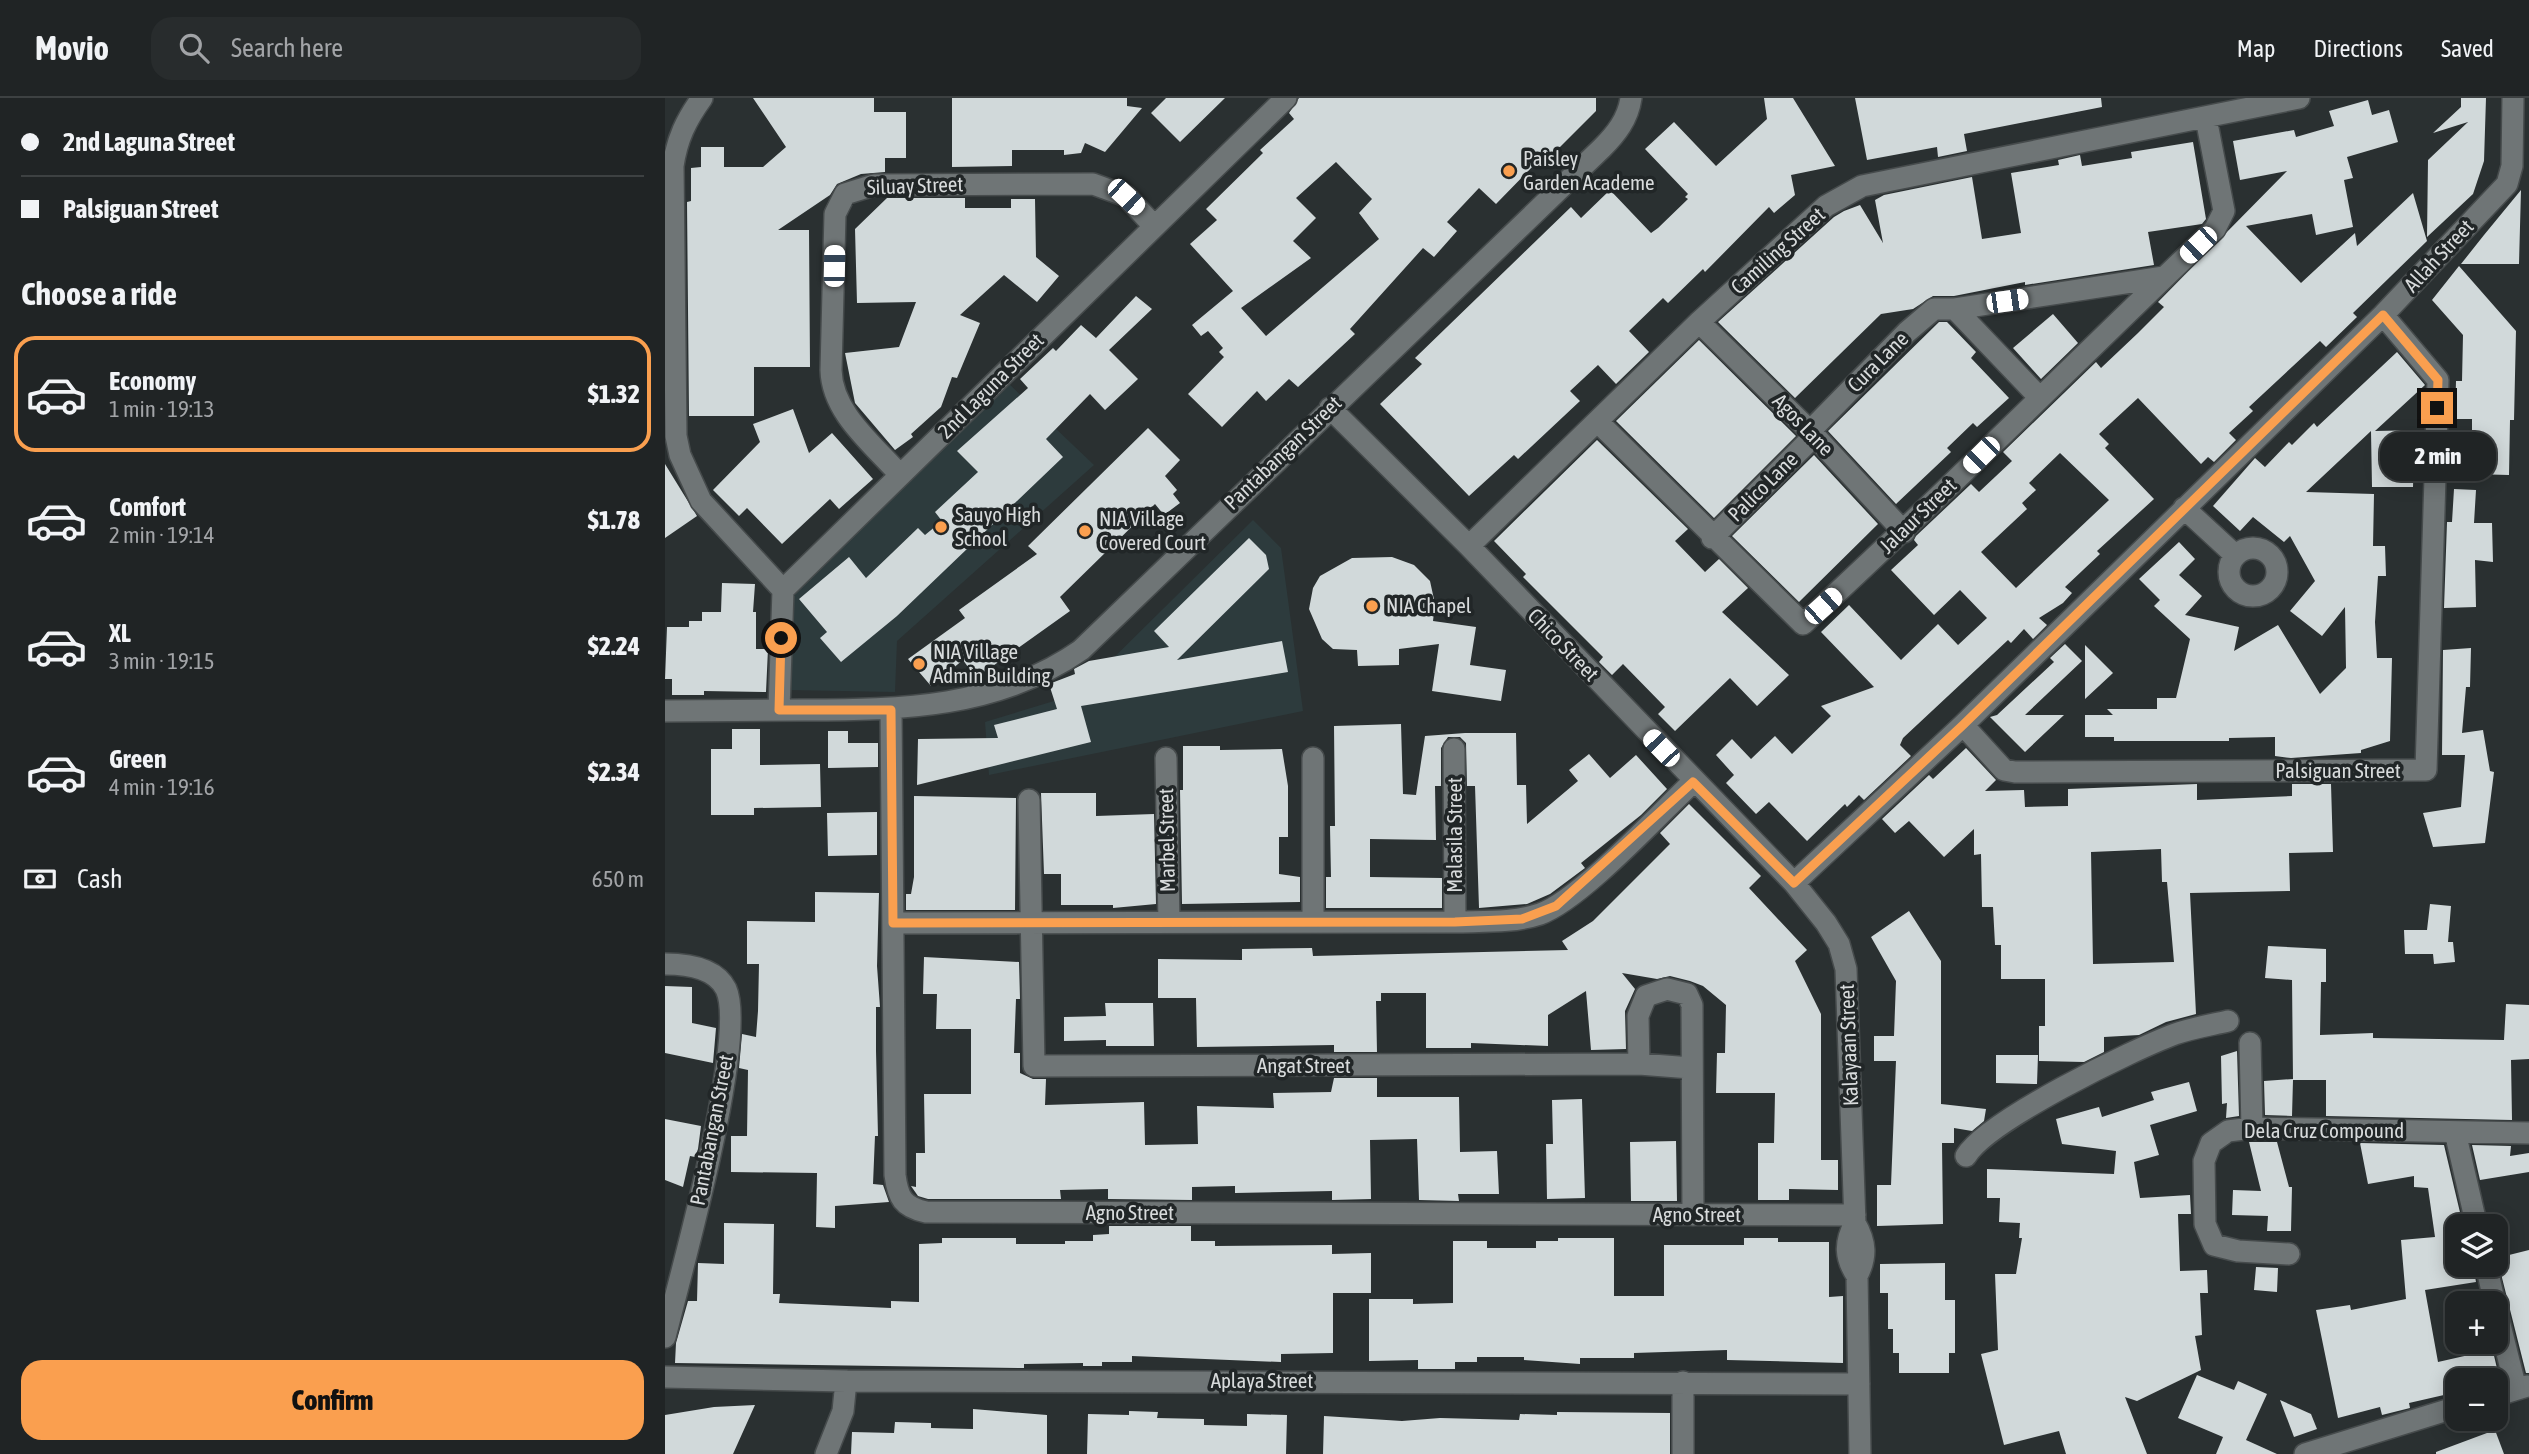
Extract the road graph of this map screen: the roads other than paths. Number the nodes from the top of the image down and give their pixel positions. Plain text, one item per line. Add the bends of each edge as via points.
1 (702, 98) edge
2 (1286, 98) edge
3 (1631, 98) edge
4 (2299, 98) edge
5 (2513, 98) edge
6 (2206, 118) junction
7 (1154, 226) junction
8 (2164, 277) junction
9 (1955, 309) junction
10 (2383, 315) junction
11 (1699, 322) junction
12 (2039, 397) junction
13 (1330, 408) junction
14 (1599, 423) junction
15 (1812, 433) junction
16 (900, 475) junction
17 (2185, 508) junction
18 (1903, 532) junction
19 (1712, 538) junction
20 (1469, 546) junction
21 (2235, 555) dead end
22 (783, 590) junction
23 (779, 710) junction
24 (891, 710) junction
25 (665, 712) edge
26 (1963, 725) junction
27 (1454, 748) dead end
28 (1166, 758) dead end
29 (1313, 758) dead end
30 (1693, 782) junction
31 (1028, 800) dead end
32 (1794, 883) junction
33 (1169, 922) junction
34 (1313, 922) junction
35 (1455, 922) junction
36 (893, 923) junction
37 (1033, 923) junction
38 (665, 964) edge
39 (2228, 1021) dead end
40 (2250, 1043) dead end
41 (1639, 1064) junction
42 (1691, 1068) junction
43 (2252, 1128) junction
44 (2455, 1132) junction
45 (2529, 1133) edge
46 (1966, 1156) dead end
47 (2474, 1214) edge
48 (1693, 1215) junction
49 (1855, 1219) junction
50 (2289, 1254) dead end
51 (665, 1338) edge
52 (2505, 1354) edge
53 (665, 1377) edge
54 (846, 1381) junction
55 (1683, 1382) junction
56 (1859, 1384) junction
57 (2513, 1390) edge
58 (2445, 1411) edge
59 (826, 1454) edge
60 (1683, 1454) edge
61 (1860, 1454) edge
62 (2305, 1454) edge

1 - 22 street via 687,118 673,166 676,436 688,479 701,501
2 - 7 street, 2nd Laguna Street
3 - 13 street, Pantabangan Street via 1616,134
4 - 6 street, Camiling Street
5 - 10 street, Allah Street via 2512,166 2507,184
6 - 8 street, Jalaur Street via 2224,211 2215,229
6 - 11 street, Camiling Street via 1863,186 1826,206
7 - 16 street, 2nd Laguna Street
7 - 16 street, Siluay Street via 1126,197 1093,184 874,185 845,194 835,214 833,393
8 - 9 street, Cura Lane
8 - 12 street, Jalaur Street
9 - 12 street
9 - 15 street, Cura Lane via 1934,309 1916,324
10 - 17 street, Allah Street
10 - 26 street, Palsiguan Street via 2438,380 2426,770 2015,772 2004,770
11 - 14 street, Camiling Street
11 - 15 street, Agos Lane
12 - 18 street, Jalaur Street
13 - 20 street, Chico Street
13 - 24 street, Pantabangan Street via 1081,650 1055,668 985,695
14 - 19 street, Jalaur Street
14 - 20 street, Camiling Street
15 - 18 street, Agos Lane
15 - 19 street, Palico Lane
16 - 22 street, 2nd Laguna Street
17 - 21 street
17 - 26 street, Allah Street
18 - 19 street, Jalaur Street via 1803,624
20 - 30 street, Chico Street
22 - 23 street
23 - 24 street, Pantabangan Street
23 - 25 street, Pantabangan Street
24 - 36 street, Agno Street
26 - 32 street, Allah Street
27 - 35 street, Malasila Street
28 - 33 street, Marbel Street
29 - 34 street
30 - 32 street, Chico Street
30 - 35 street via 1556,906 1522,919
31 - 37 street, Angat Street
32 - 49 street, Kalayaan Street via 1839,944 1846,969
33 - 34 street
33 - 37 street
34 - 35 street
36 - 37 street
36 - 48 street, Agno Street via 895,1175 899,1198 913,1210
37 - 41 street, Angat Street via 1034,1066
38 - 51 street, Pantabangan Street via 700,968 716,976 726,989 730,1010 714,1135
39 - 46 street via 2179,1032 2131,1052 2034,1105 1973,1145
40 - 43 street
41 - 42 street, Angat Street
41 - 42 street via 1641,1004 1656,990 1667,989 1687,994 1692,1005
42 - 48 street
43 - 44 street, Dela Cruz Compound
43 - 50 street, Dela Cruz Compound via 2228,1131 2211,1143 2204,1161 2205,1224 2214,1245
44 - 45 street, Dela Cruz Compound
44 - 47 street
48 - 49 street, Agno Street
49 - 56 street, Kalayaan Street via 1865,1250 1857,1276
52 - 57 street
53 - 54 street, Aplaya Street
54 - 55 street, Aplaya Street
54 - 59 street via 843,1411
55 - 56 street, Aplaya Street
55 - 60 street
56 - 61 street, Kalayaan Street
58 - 62 street

